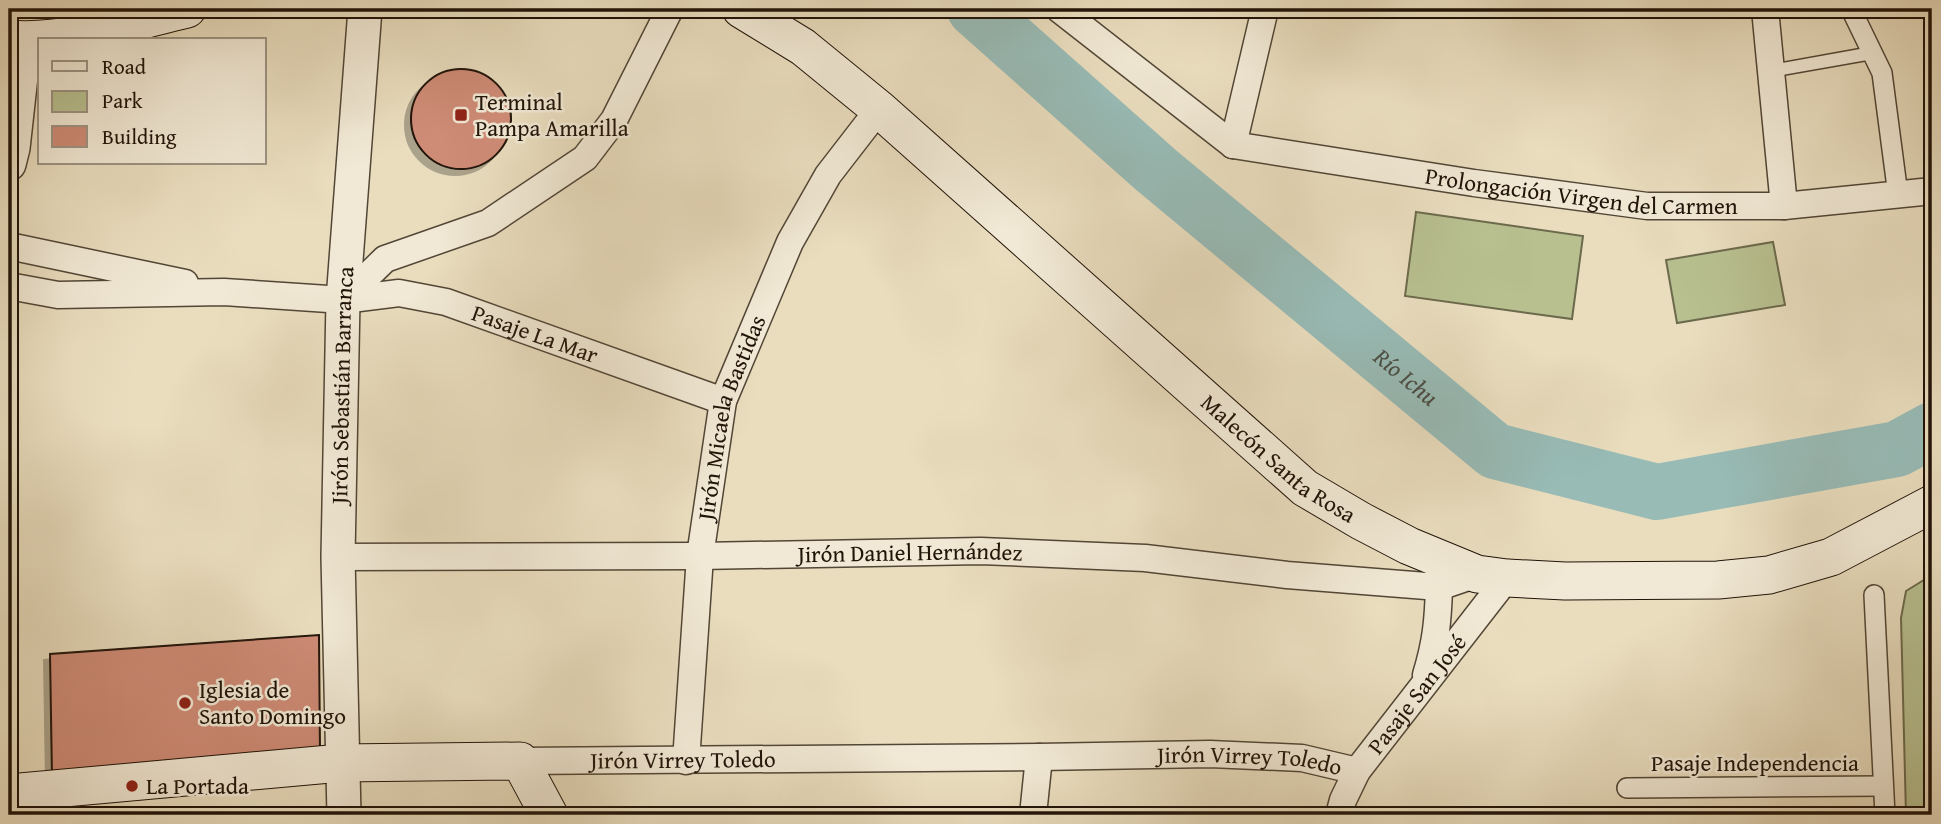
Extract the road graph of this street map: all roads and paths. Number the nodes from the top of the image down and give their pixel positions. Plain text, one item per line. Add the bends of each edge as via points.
1 (187, 9) edge
2 (365, 9) edge
3 (670, 9) edge
4 (741, 9) edge
5 (1059, 9) edge
6 (1265, 9) edge
7 (1765, 9) edge
8 (1851, 9) edge
9 (17, 39) edge
10 (1872, 53) junction
11 (1771, 71) junction
12 (879, 109) junction
13 (1233, 145) junction
14 (9, 164) edge
15 (1932, 191) edge
16 (1898, 195) junction
17 (1784, 206) junction
18 (9, 246) edge
19 (9, 286) edge
20 (224, 292) junction
21 (343, 300) junction
22 (723, 401) junction
23 (1932, 504) edge
24 (700, 556) junction
25 (338, 558) junction
26 (1492, 576) junction
27 (1439, 587) junction
28 (1874, 595) dead end
29 (1422, 688) junction
30 (1039, 757) junction
31 (520, 761) junction
32 (686, 761) junction
33 (341, 763) junction
34 (1357, 771) junction
35 (1883, 786) junction
36 (1627, 788) dead end
37 (9, 793) edge
38 (344, 815) edge
39 (549, 815) edge
40 (1033, 815) edge
41 (1339, 815) edge
42 (1885, 815) edge

1 - 9 main road via 89,32
2 - 21 street, Jirón Sebastián Barranca
3 - 21 street via 614,120 585,158 488,223 385,259
4 - 12 main road, Malecón Santa Rosa via 803,47
5 - 13 street
6 - 13 street
7 - 11 street
8 - 10 street
9 - 14 street
10 - 11 lane
10 - 16 street via 1882,73
11 - 17 street
12 - 22 street, Jirón Micaela Bastidas via 828,174 790,242
12 - 26 main road, Malecón Santa Rosa via 1305,488 1409,546
13 - 17 street, Prolongación Virgen del Carmen via 1647,206
15 - 16 street, Prolongación Virgen del Carmen
16 - 17 street, Prolongación Virgen del Carmen
18 - 20 street
19 - 20 street via 58,295
20 - 21 street, Pasaje La Mar
21 - 22 street, Pasaje La Mar via 399,293 446,302
21 - 25 street, Jirón Sebastián Barranca
22 - 24 street, Jirón Micaela Bastidas
23 - 26 main road, Malecón Santa Rosa via 1831,557 1769,575 1668,582
24 - 25 street, Jirón Daniel Hernández
24 - 27 street, Jirón Daniel Hernández via 1069,554
24 - 32 street, Jirón Micaela Bastidas
25 - 33 street, Jirón Sebastián Barranca
26 - 27 street, Jirón Daniel Hernández
26 - 29 street, Pasaje San José
27 - 29 street via 1435,645
28 - 35 street
29 - 34 street, Pasaje San José
30 - 32 street, Jirón Virrey Toledo
30 - 34 street, Jirón Virrey Toledo via 1210,754 1302,758
30 - 40 street
31 - 32 street, Jirón Virrey Toledo
31 - 33 main road, Jirón Virrey Toledo
31 - 39 main road
33 - 37 main road, Jirón Virrey Toledo
33 - 38 street, Jirón Sebastián Barranca
34 - 41 street, Pasaje San José
35 - 36 street, Pasaje Independencia
35 - 42 street

